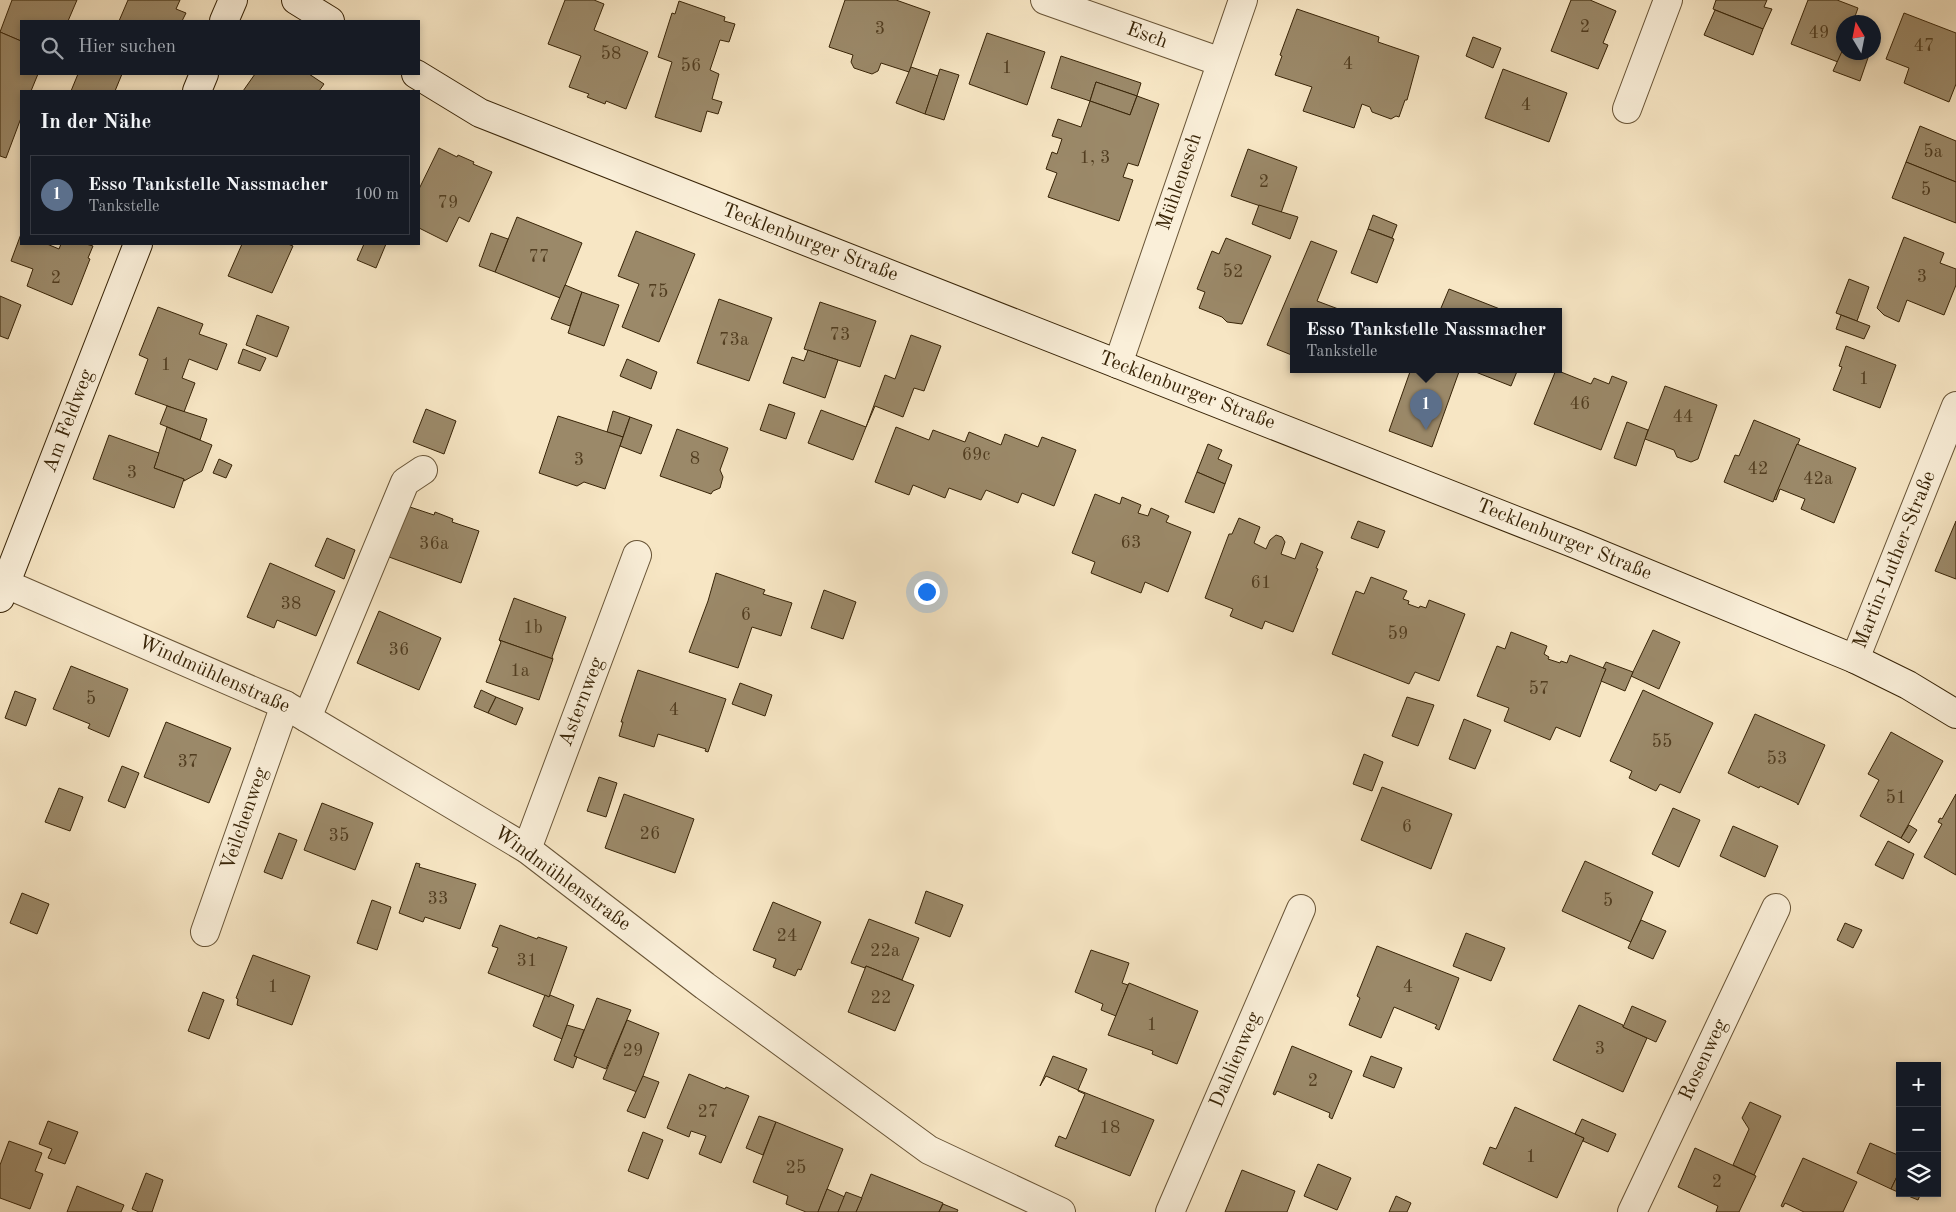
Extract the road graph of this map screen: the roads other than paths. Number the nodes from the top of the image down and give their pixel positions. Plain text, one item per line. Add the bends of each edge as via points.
1 (233, 0) edge
2 (296, 0) edge
3 (1045, 0) edge
4 (1243, 0) edge
5 (1668, 0) edge
6 (224, 20) edge
7 (328, 20) edge
8 (1221, 62) junction
9 (204, 75) edge
10 (418, 75) edge
11 (197, 90) edge
12 (1627, 109) dead end
13 (138, 245) edge
14 (1118, 364) junction
15 (1956, 406) edge
16 (424, 470) dead end
17 (637, 555) dead end
18 (3, 591) edge
19 (1855, 659) junction
20 (296, 712) junction
21 (1956, 714) edge
22 (527, 849) junction
23 (1776, 908) dead end
24 (1301, 909) dead end
25 (205, 932) dead end
26 (1061, 1212) edge
27 (1170, 1212) edge
28 (1632, 1212) edge

1 - 6 street
2 - 7 street
3 - 8 street, Esch
4 - 8 street, Mühlenesch
5 - 12 street
8 - 14 street, Mühlenesch
9 - 11 street
10 - 14 street, Tecklenburger Straße via 480,113
13 - 18 street, Am Feldweg
14 - 19 street, Tecklenburger Straße via 1578,545
15 - 19 street, Martin-Luther-Straße
16 - 20 street, Veilchenweg via 405,482
17 - 22 street, Asternweg
18 - 20 street, Windmühlenstraße
19 - 21 street, Tecklenburger Straße via 1908,685
20 - 22 street, Windmühlenstraße
20 - 25 street, Veilchenweg
22 - 26 street, Windmühlenstraße via 705,986 928,1150
23 - 28 street, Rosenweg
24 - 27 street, Dahlienweg

